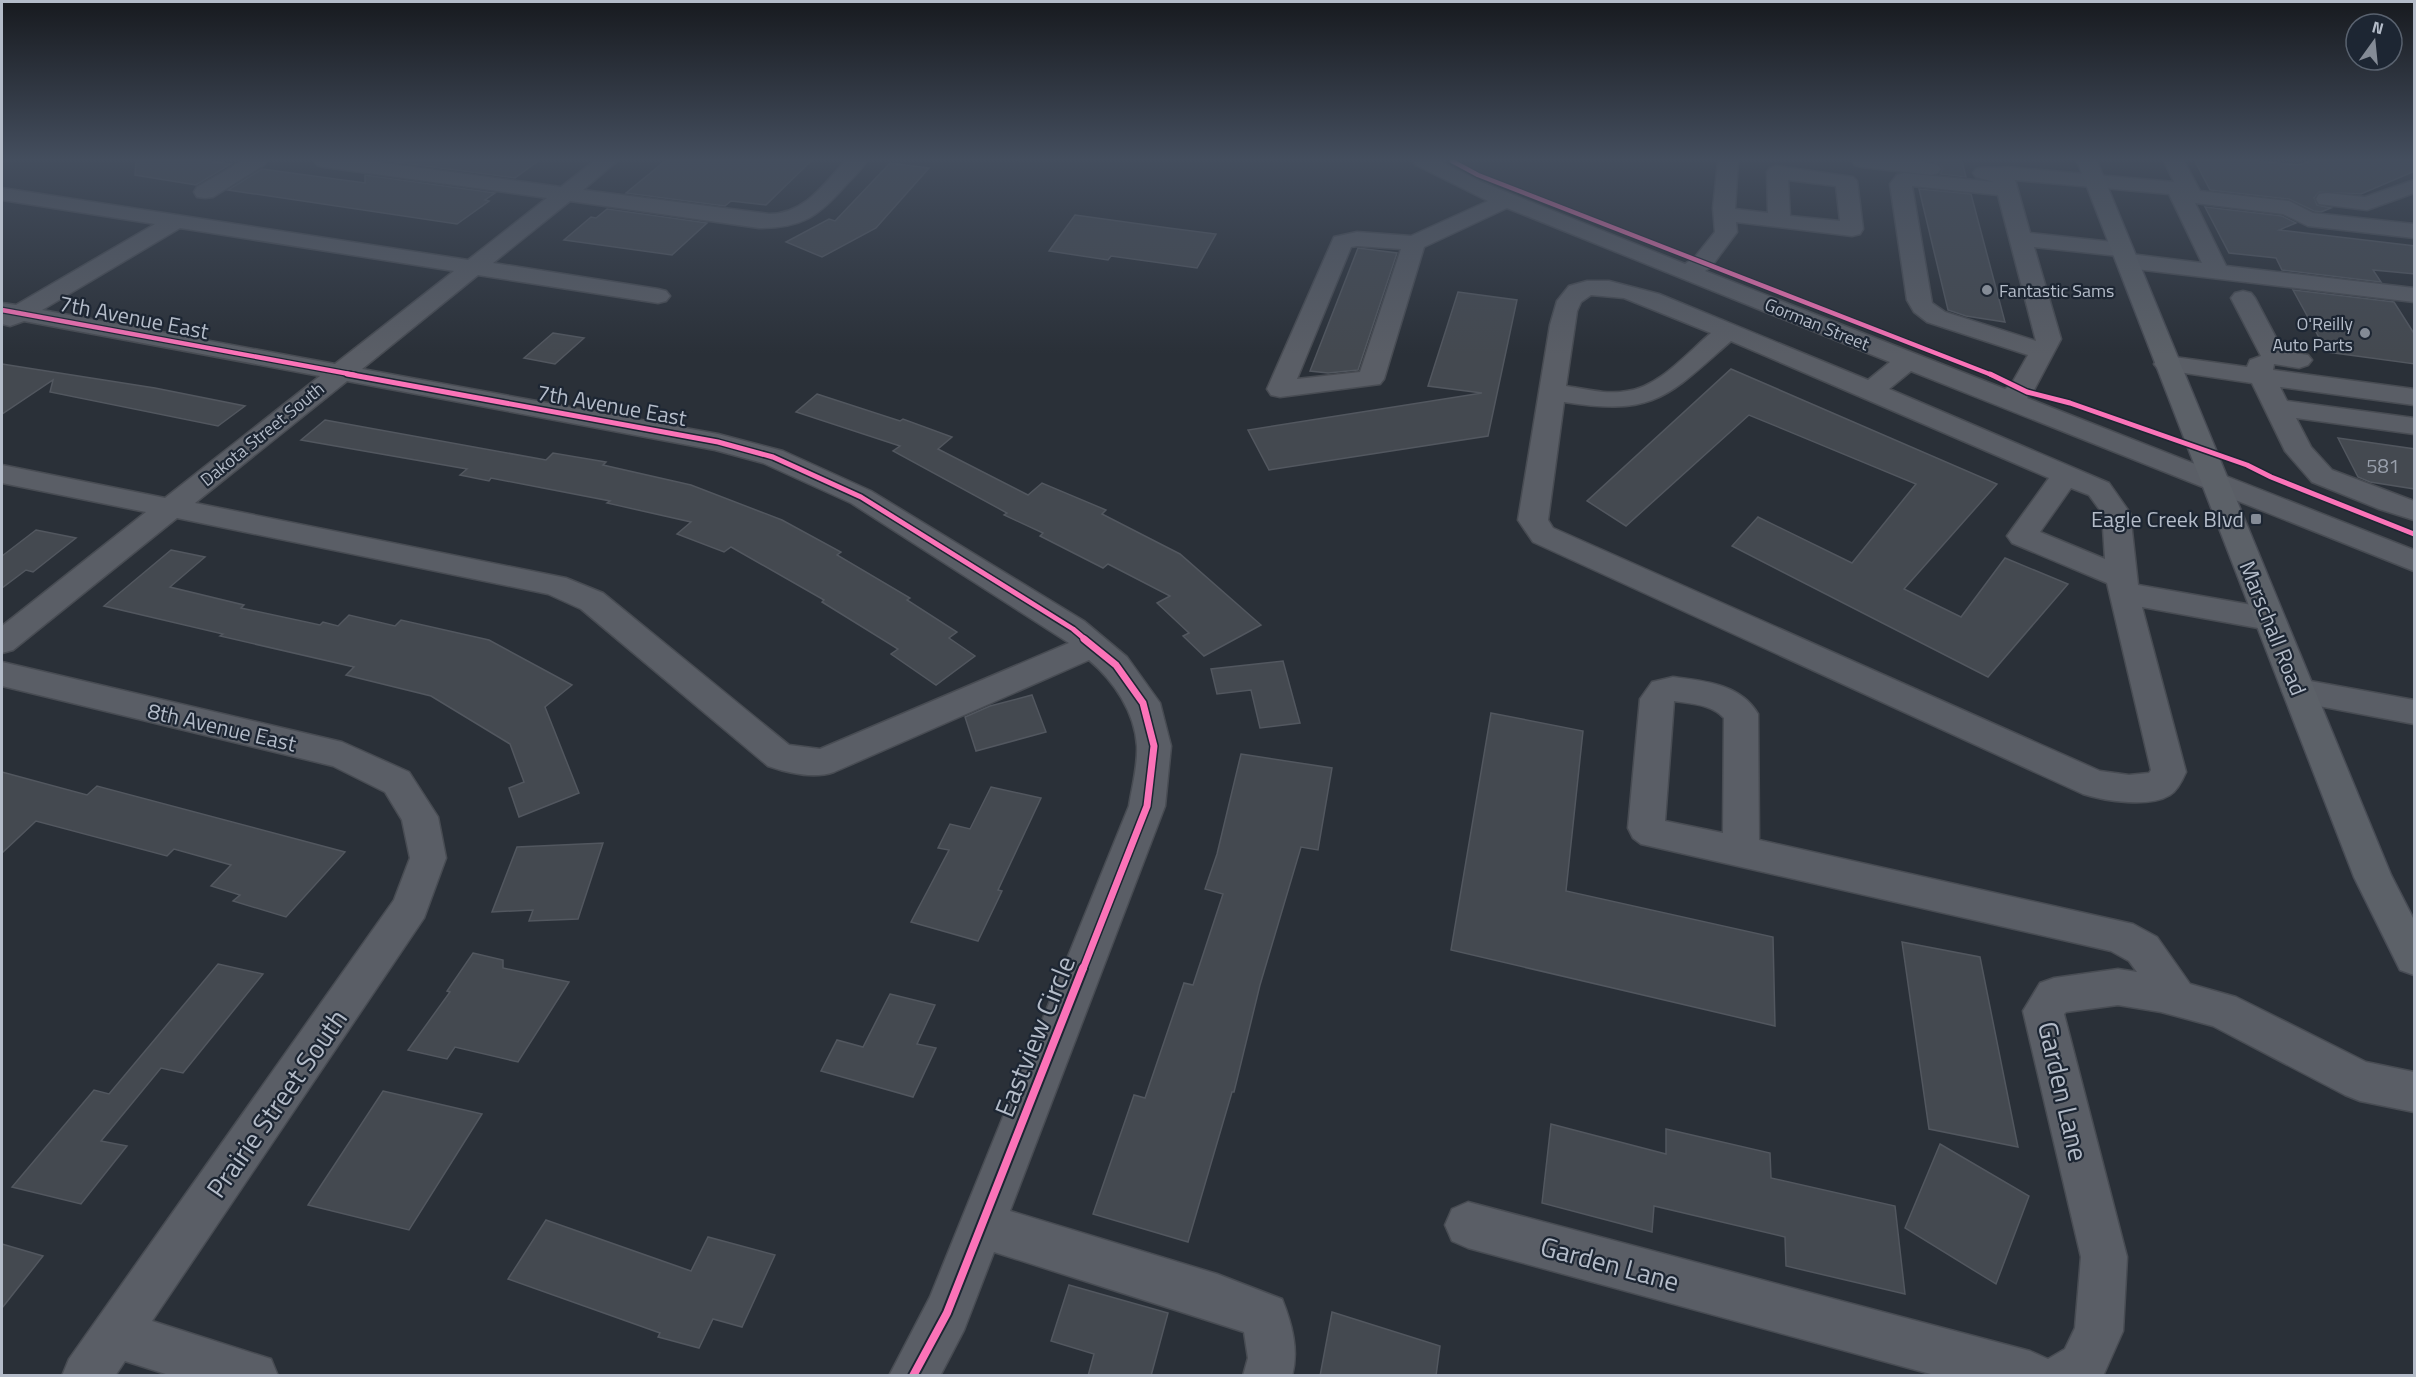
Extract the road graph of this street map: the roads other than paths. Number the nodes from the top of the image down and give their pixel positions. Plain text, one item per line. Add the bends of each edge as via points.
1 (168, 225) edge
2 (204, 225) edge
3 (525, 225) edge
4 (1452, 225) edge
5 (1571, 225) edge
6 (1726, 225) edge
7 (1907, 225) edge
8 (2018, 225) edge
9 (2112, 225) edge
10 (2199, 225) edge
11 (2364, 225) edge
12 (2415, 231) edge
13 (2021, 239) junction
14 (1414, 243) junction
15 (2124, 256) junction
16 (473, 267) junction
17 (1688, 272) junction
18 (2218, 272) junction
19 (2415, 295) edge
20 (658, 296) dead end
21 (2243, 298) dead end
22 (7, 316) edge
23 (1728, 331) junction
24 (2043, 351) junction
25 (1908, 360) junction
26 (2167, 364) junction
27 (2268, 367) junction
28 (338, 374) junction
29 (2415, 375) edge
30 (1871, 391) junction
31 (1552, 392) junction
32 (2415, 396) edge
33 (2007, 399) junction
34 (2277, 408) junction
35 (2415, 426) edge
36 (2, 474) edge
37 (2066, 475) junction
38 (2213, 481) junction
39 (170, 507) junction
40 (2415, 511) edge
41 (2415, 561) edge
42 (2122, 585) junction
43 (2269, 619) junction
44 (2, 642) edge
45 (1093, 645) junction
46 (2, 674) edge
47 (2299, 691) junction
48 (1143, 703) joint
49 (2415, 712) edge
50 (420, 817) joint
51 (1741, 851) junction
52 (2415, 958) edge
53 (2177, 998) junction
54 (2415, 1092) edge
55 (982, 1225) junction
56 (1468, 1225) dead end
57 (115, 1334) junction
58 (86, 1376) edge
59 (254, 1376) edge
60 (913, 1376) edge
61 (1267, 1376) edge
62 (2030, 1376) edge
63 (2065, 1376) edge

1 - 22 street
2 - 16 street
3 - 16 street, Dakota Street South
4 - 14 street
5 - 17 street, Gorman Street
6 - 17 street via 1726,232 1703,262
7 - 24 street via 1923,307 1936,317
8 - 13 street
9 - 15 main road, Marschall Road
10 - 18 street
11 - 12 street
13 - 15 street
13 - 24 street via 2049,339
14 - 14 street via 1357,239 1342,242 1280,389 1371,379
15 - 18 street
15 - 26 main road, Marschall Road
16 - 20 street
16 - 28 street, Dakota Street South
17 - 25 street, Gorman Street
18 - 19 street
21 - 27 street
22 - 28 street, 7th Avenue East
23 - 30 street
23 - 31 street via 1657,390 1630,399
23 - 31 street via 1625,290 1582,289 1571,297 1562,324
24 - 33 street via 2021,390
25 - 30 street
25 - 33 street, Gorman Street
26 - 27 street
26 - 38 main road, Marschall Road
27 - 29 street
27 - 32 street
27 - 34 street
28 - 39 street, Dakota Street South
28 - 45 street, 7th Avenue East via 718,442 773,457 861,497 1074,629
30 - 37 street
31 - 42 street via 1533,520 1543,535 2095,784 2128,789 2158,785 2169,772
33 - 38 street, Gorman Street
34 - 35 street
34 - 40 street via 2299,451 2322,476
36 - 39 street
37 - 42 street via 2098,489 2116,513
37 - 42 street via 2022,536
38 - 41 street, Gorman Street
38 - 43 main road, Marschall Road
39 - 44 street, Dakota Street South
39 - 45 street via 555,585 592,601 780,757 790,759 822,763
42 - 43 street
43 - 47 main road, Marschall Road
45 - 48 street, 7th Avenue East via 1116,665
46 - 50 street, 8th Avenue East via 342,755 397,782
47 - 49 street
47 - 52 main road, Marschall Road via 2373,877
48 - 55 street, Eastview Circle via 1154,746 1147,806
50 - 57 street, Prairie Street South via 428,858 411,907
51 - 51 street via 1654,834 1646,828 1657,699 1664,692 1673,688 1704,693 1729,702 1740,714
51 - 53 street via 2119,936 2143,949
53 - 54 street, Garden Lane via 2222,1010 2360,1081
53 - 63 street, Garden Lane via 2118,987 2054,996 2043,1011 2104,1257 2099,1330 2082,1366
55 - 60 street, Eastview Circle via 947,1313
55 - 61 street via 1265,1316 1272,1358
56 - 62 street, Garden Lane
57 - 58 street, Prairie Street South
57 - 59 street

